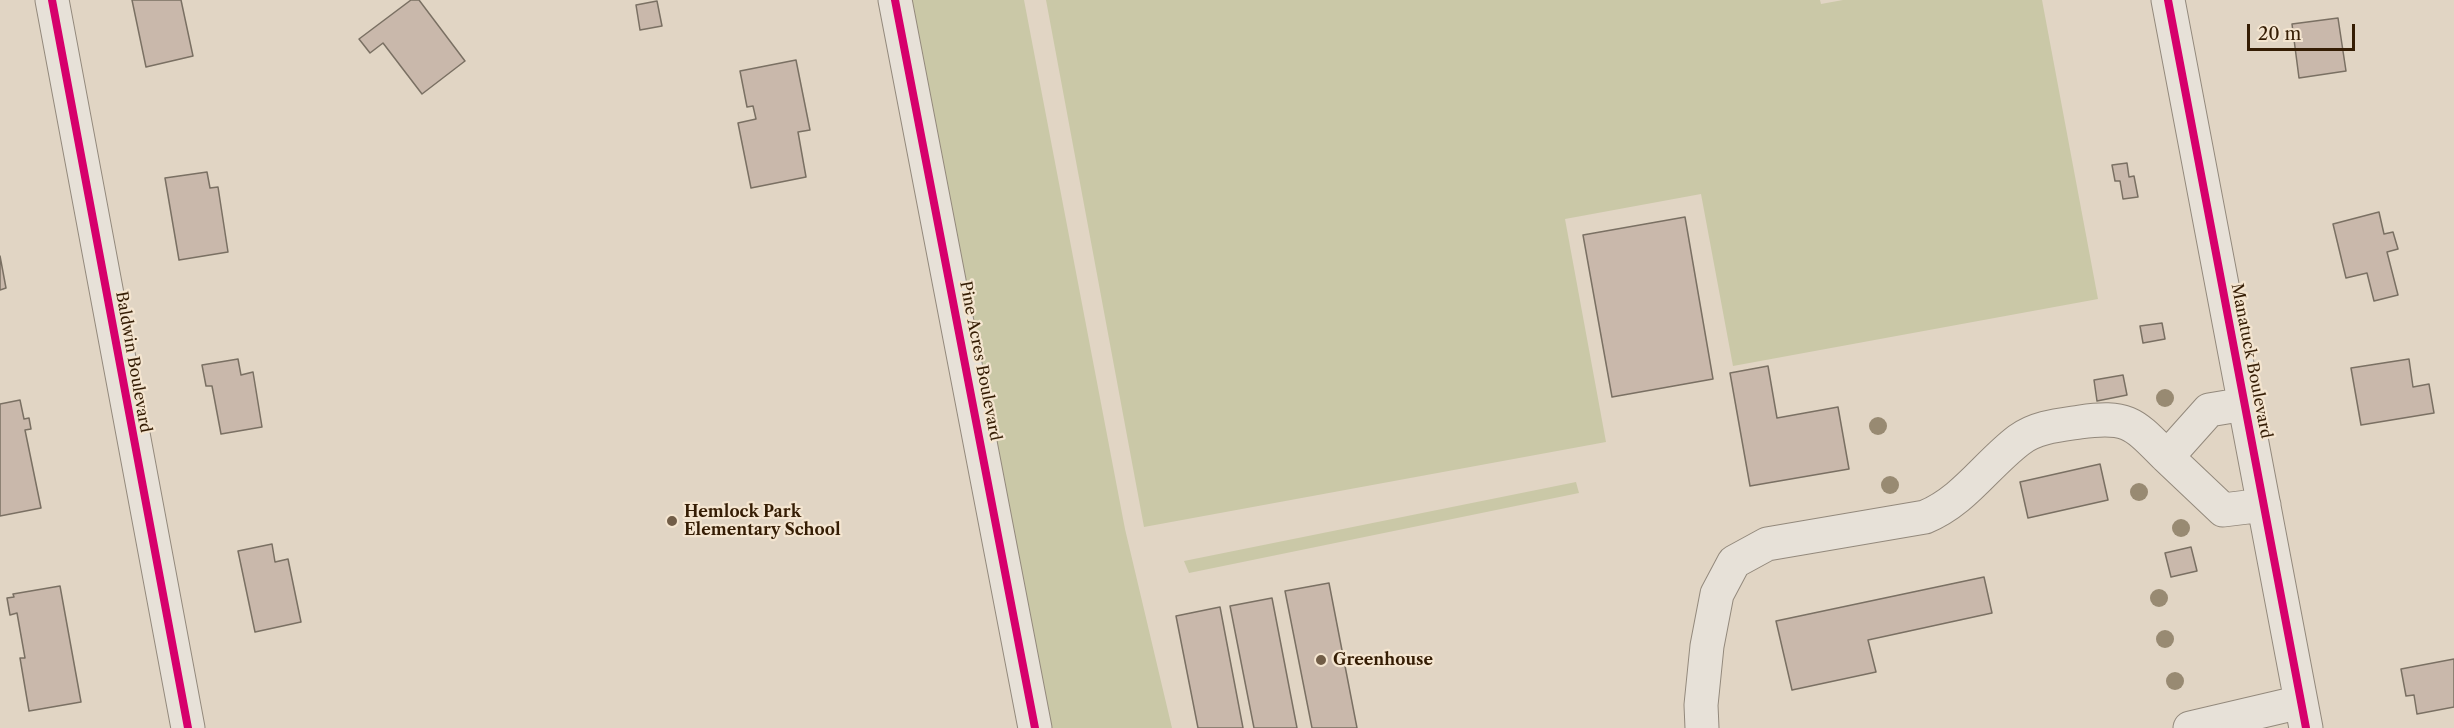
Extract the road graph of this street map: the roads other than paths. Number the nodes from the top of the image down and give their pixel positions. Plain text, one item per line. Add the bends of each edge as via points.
1 (52, 0) edge
2 (895, 0) edge
3 (2168, 0) edge
4 (2245, 404) junction
5 (2167, 457) junction
6 (2264, 505) junction
7 (2304, 715) edge
8 (188, 728) edge
9 (1035, 728) edge
10 (1702, 728) edge
11 (2190, 728) edge

1 - 8 street, Baldwin Boulevard
2 - 9 street, Pine Acres Boulevard
3 - 4 street, Manatuck Boulevard
4 - 5 street via 2209,410
4 - 6 street, Manatuck Boulevard
5 - 6 street via 2223,510
5 - 10 street via 2137,427 2122,420 2054,426 2020,439 1955,500 1925,517 1767,544 1734,562 1717,594 1707,646
6 - 7 street, Manatuck Boulevard
7 - 11 street

